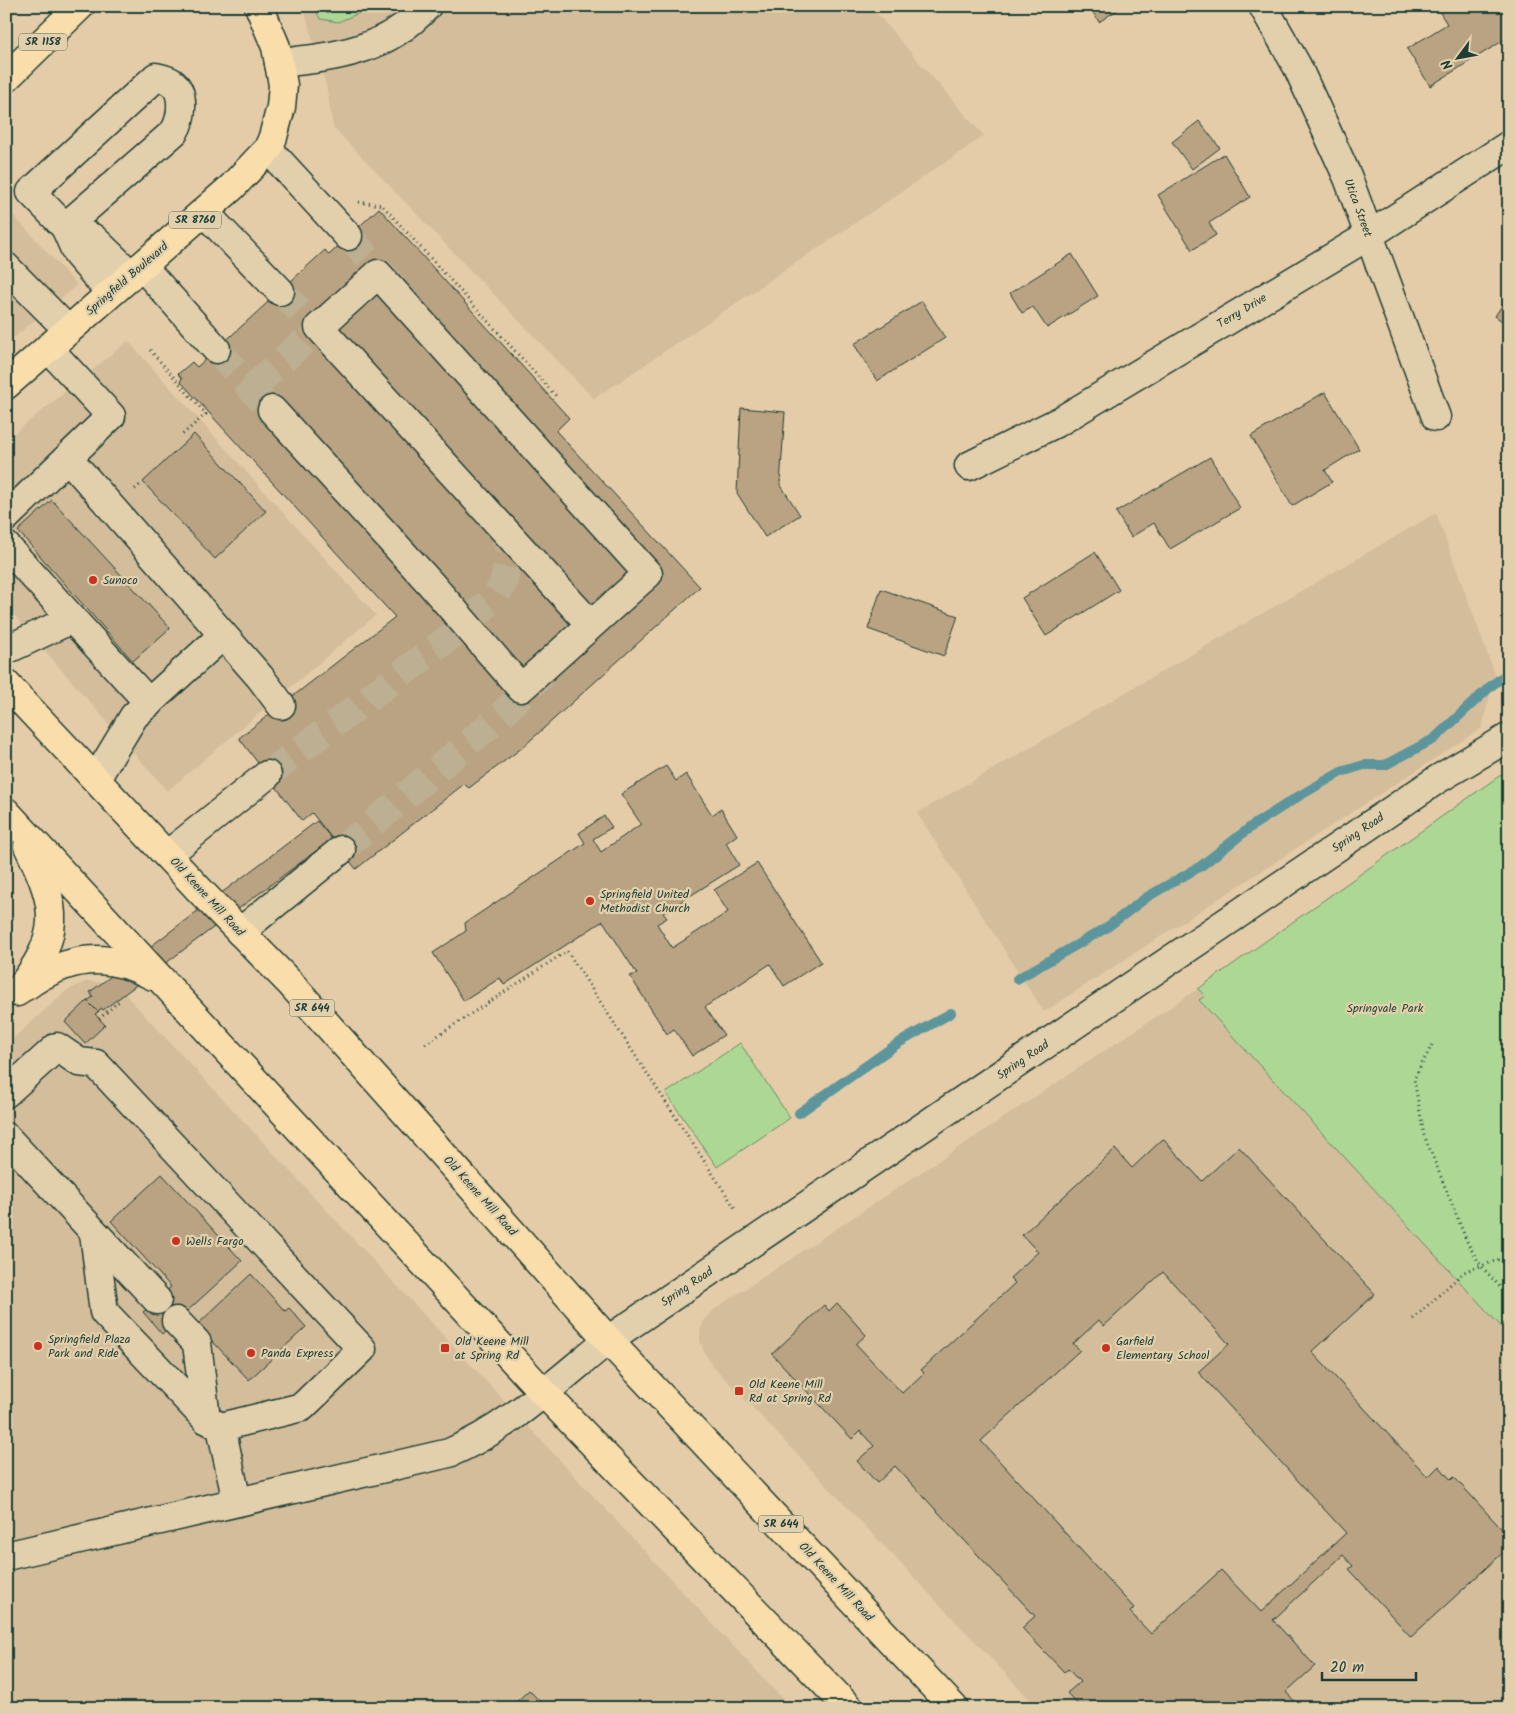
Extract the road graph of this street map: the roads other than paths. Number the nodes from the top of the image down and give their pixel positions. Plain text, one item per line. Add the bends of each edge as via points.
1 (80, 6) edge
2 (259, 6) edge
3 (427, 6) edge
4 (1263, 6) edge
5 (279, 63) junction
6 (6, 78) edge
7 (1509, 145) edge
8 (268, 149) junction
9 (204, 212) junction
10 (65, 228) junction
11 (348, 236) tunnel mouth
12 (1368, 236) junction
13 (6, 267) edge
14 (137, 271) junction
15 (280, 291) tunnel mouth
16 (110, 292) junction
17 (58, 339) junction
18 (216, 349) tunnel mouth
19 (6, 385) edge
20 (272, 410) tunnel mouth
21 (1436, 417) dead end
22 (68, 458) junction
23 (969, 466) dead end
24 (6, 517) edge
25 (6, 546) edge
26 (72, 619) junction
27 (591, 625) junction
28 (222, 636) junction
29 (6, 650) edge
30 (6, 684) edge
31 (149, 703) junction
32 (281, 706) dead end
33 (1509, 737) edge
34 (267, 775) tunnel mouth
35 (96, 779) junction
36 (12, 818) edge
37 (341, 850) tunnel mouth
38 (167, 855) junction
39 (240, 932) junction
40 (163, 982) junction
41 (12, 997) edge
42 (6, 1093) edge
43 (6, 1137) edge
44 (94, 1233) junction
45 (157, 1300) dead end
46 (176, 1321) dead end
47 (608, 1340) junction
48 (543, 1392) junction
49 (214, 1423) junction
50 (237, 1502) junction
51 (6, 1556) edge
52 (849, 1708) edge
53 (954, 1708) edge

1 - 6 main road, SR 1158
2 - 5 main road, Springfield Boulevard / SR 8760
3 - 5 street via 392,35 366,48 331,57
4 - 12 street, Utica Street via 1297,66 1348,178
5 - 8 main road, Springfield Boulevard / SR 8760 via 283,85 281,107
7 - 12 street, Terry Drive
8 - 9 main road, Springfield Boulevard / SR 8760
8 - 11 street
9 - 14 main road, Springfield Boulevard / SR 8760
9 - 15 street
10 - 10 street via 31,192 156,77 172,82 180,93 181,121 174,132
10 - 14 street via 93,238
10 - 16 street via 77,254
12 - 21 street, Utica Street
12 - 23 street, Terry Drive via 1060,421
13 - 17 street
14 - 16 main road, Springfield Boulevard / SR 8760
14 - 18 street
16 - 17 main road, Springfield Boulevard / SR 8760
17 - 19 main road, Springfield Boulevard / SR 8760
17 - 22 street via 110,416
20 - 27 street via 521,688
22 - 24 street
22 - 28 street
25 - 26 street
26 - 29 street
26 - 31 street
27 - 27 street via 648,574 378,274 319,327
28 - 31 street
28 - 32 street
30 - 35 main road, Old Keene Mill Road / SR 644
31 - 35 street via 134,716
33 - 47 street, Spring Road via 1430,785
34 - 38 street
35 - 38 main road, Old Keene Mill Road / SR 644
36 - 40 main road
36 - 41 main road via 44,882 52,919 47,946 36,968
37 - 39 street
38 - 39 main road, Old Keene Mill Road / SR 644
39 - 47 main road, Old Keene Mill Road / SR 644 via 291,984
40 - 41 main road via 123,962 96,959 42,974
40 - 48 main road
42 - 49 street via 57,1047 79,1062 96,1064 362,1349 302,1407
43 - 44 street
44 - 45 street
44 - 49 street via 104,1312
46 - 49 street via 197,1343
47 - 48 street, Spring Road
47 - 53 main road, Old Keene Mill Road / SR 644
48 - 50 street, Spring Road via 472,1444 448,1453
48 - 52 main road
49 - 50 street
50 - 51 street, Spring Road

